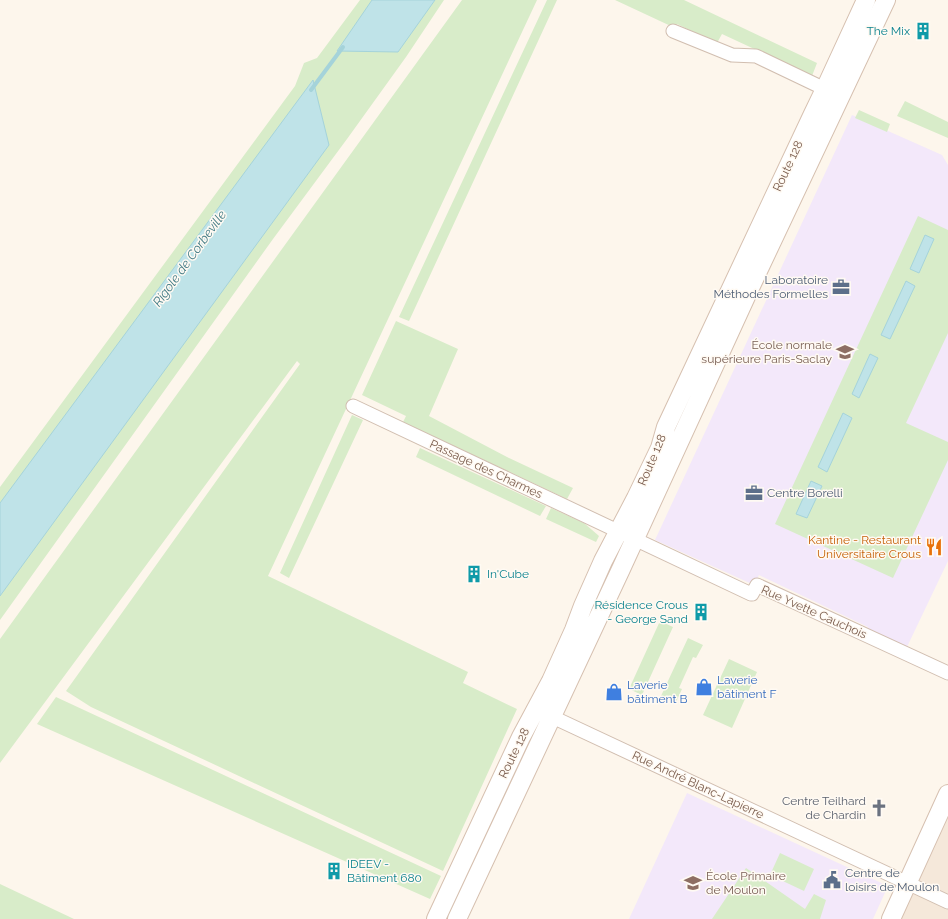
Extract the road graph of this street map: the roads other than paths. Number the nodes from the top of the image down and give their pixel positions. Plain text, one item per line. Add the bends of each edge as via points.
1 (866, 0) edge
2 (886, 0) edge
3 (673, 31) dead end
4 (825, 89) junction
5 (353, 406) dead end
6 (627, 535) junction
7 (948, 673) edge
8 (536, 709) junction
9 (552, 717) junction
10 (948, 794) edge
11 (908, 884) junction
12 (948, 902) edge
13 (436, 919) edge
14 (457, 919) edge
15 (891, 919) edge

1 - 4 main road, Route 128
2 - 6 main road, Route 128 via 756,276
3 - 4 street via 732,55 756,56
4 - 6 main road, Route 128 via 666,427 660,448 636,498
5 - 6 street, Passage des Charmes
6 - 7 street, Rue Yvette Cauchois via 752,594 757,585
6 - 8 main road, Route 128 via 603,561 551,681
6 - 9 main road, Route 128
8 - 9 street, Rue André Blanc-Lapierre
8 - 13 main road, Route 128
9 - 11 street, Rue André Blanc-Lapierre
9 - 14 main road, Route 128
10 - 11 main road
11 - 12 street, Rue André Blanc-Lapierre
11 - 15 main road

